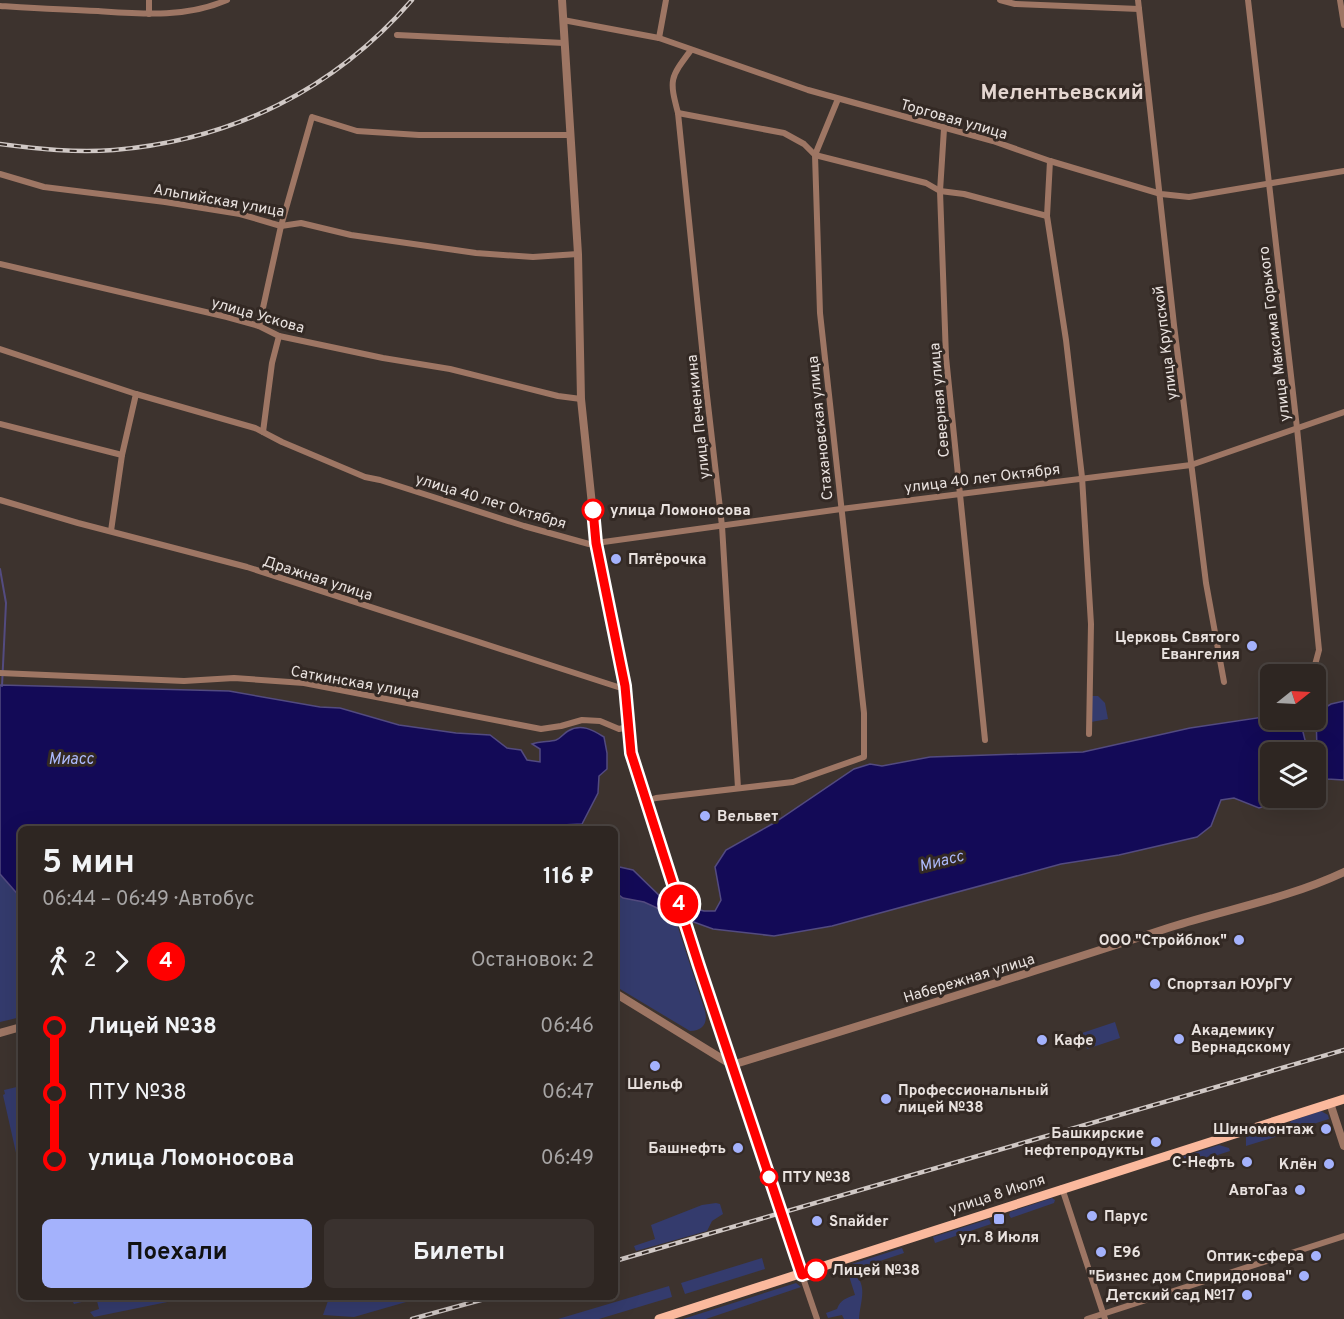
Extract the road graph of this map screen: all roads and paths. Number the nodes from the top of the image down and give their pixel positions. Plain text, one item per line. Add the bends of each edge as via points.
1 (149, 0) edge
2 (226, 0) edge
3 (562, 0) edge
4 (666, 0) edge
5 (1000, 0) edge
6 (1138, 0) edge
7 (1248, 0) edge
8 (1340, 0) edge
9 (0, 6) edge
10 (1139, 9) junction
11 (149, 14) junction
12 (563, 20) junction
13 (1344, 25) edge
14 (398, 35) dead end
15 (659, 38) junction
16 (564, 44) junction
17 (691, 50) junction
18 (838, 99) junction
19 (678, 113) junction
20 (944, 129) junction
21 (570, 135) junction
22 (815, 155) junction
23 (1050, 161) junction
24 (1344, 171) edge
25 (0, 174) edge
26 (1268, 183) junction
27 (940, 191) junction
28 (1161, 194) junction
29 (1047, 216) junction
30 (281, 226) junction
31 (578, 254) junction
32 (0, 264) edge
33 (259, 326) junction
34 (279, 336) junction
35 (0, 349) edge
36 (136, 394) junction
37 (581, 399) junction
38 (1344, 412) edge
39 (0, 424) edge
40 (1297, 428) junction
41 (263, 432) junction
42 (122, 455) junction
43 (1191, 465) junction
44 (1082, 477) junction
45 (959, 494) junction
46 (0, 500) edge
47 (841, 509) junction
48 (722, 526) junction
49 (111, 531) junction
50 (596, 543) junction
51 (1315, 664) edge
52 (0, 673) edge
53 (1224, 682) dead end
54 (625, 686) junction
55 (628, 727) junction
56 (1089, 734) dead end
57 (985, 740) dead end
58 (738, 788) junction
59 (646, 801) junction
60 (1344, 873) edge
61 (618, 995) edge
62 (18, 1028) edge
63 (0, 1033) edge
64 (732, 1065) junction
65 (1344, 1098) edge
66 (1330, 1103) junction
67 (1344, 1146) edge
68 (1062, 1188) junction
69 (1344, 1236) edge
70 (802, 1275) junction
71 (1104, 1316) edge
72 (659, 1319) edge
73 (817, 1319) edge
74 (1087, 1319) edge

1 - 11 street
2 - 11 street via 192,12
3 - 12 street
4 - 15 street
5 - 10 street via 1015,4
6 - 10 street, улица Крупской
7 - 26 street, улица Максима Горького
8 - 13 street
9 - 11 street
10 - 28 street, улица Крупской
12 - 15 street, Торговая улица
12 - 16 street
14 - 16 street
15 - 17 street, Торговая улица
16 - 21 street
17 - 18 street, Торговая улица
17 - 19 street, улица Печенкина via 677,69 671,87
18 - 20 street, Торговая улица
18 - 22 street, Стахановская улица
19 - 22 street via 784,133
19 - 48 street, улица Печенкина
20 - 23 street, Торговая улица
20 - 27 street, Северная улица
21 - 30 street via 398,134 357,131 312,117
21 - 31 street
22 - 27 street via 926,183
22 - 47 street, Стахановская улица via 820,313
23 - 28 street, Торговая улица
23 - 29 street
24 - 26 street, Торговая улица
25 - 30 street, Альпийская улица via 44,187 217,210
26 - 28 street, Торговая улица via 1189,197
26 - 40 street, улица Максима Горького
27 - 29 street
27 - 45 street, Северная улица via 946,357
28 - 43 street, улица Крупской
29 - 44 street
30 - 31 street, Альпийская улица via 301,223 351,235 476,253 533,257
30 - 33 street
31 - 37 street
32 - 33 street, улица Ускова
33 - 34 street, улица Ускова
34 - 37 street, улица Ускова
34 - 41 street
35 - 36 street, улица 40 лет Октября
36 - 41 street, улица 40 лет Октября
36 - 42 street
37 - 50 street
38 - 40 street, улица 40 лет Октября
39 - 42 street
40 - 43 street, улица 40 лет Октября
40 - 51 street, улица Максима Горького via 1319,650
41 - 50 street, улица 40 лет Октября via 365,477 524,526
42 - 49 street
43 - 44 street, улица 40 лет Октября
43 - 53 street, улица Крупской
44 - 45 street, улица 40 лет Октября
44 - 56 street via 1091,624
45 - 47 street, улица 40 лет Октября
45 - 57 street, Северная улица
46 - 49 street, Дражная улица
47 - 48 street, улица 40 лет Октября
47 - 58 street, Стахановская улица via 864,713 864,757 792,782
48 - 50 street, улица 40 лет Октября
48 - 58 street, улица Печенкина
49 - 54 street, Дражная улица via 247,567 618,687
50 - 54 street
52 - 55 street, Саткинская улица via 304,683 541,729 582,720 600,721 619,729
54 - 55 street
55 - 59 street via 631,753
58 - 59 street
59 - 64 street
60 - 64 street, Набережная улица via 1275,898
61 - 64 street
62 - 63 street
64 - 70 street
65 - 66 main road, улица 8 Июля
66 - 67 street
66 - 68 main road, улица 8 Июля
68 - 70 main road, улица 8 Июля
68 - 71 street
69 - 71 street
70 - 72 main road, улица 8 Июля
70 - 73 street
71 - 74 street

